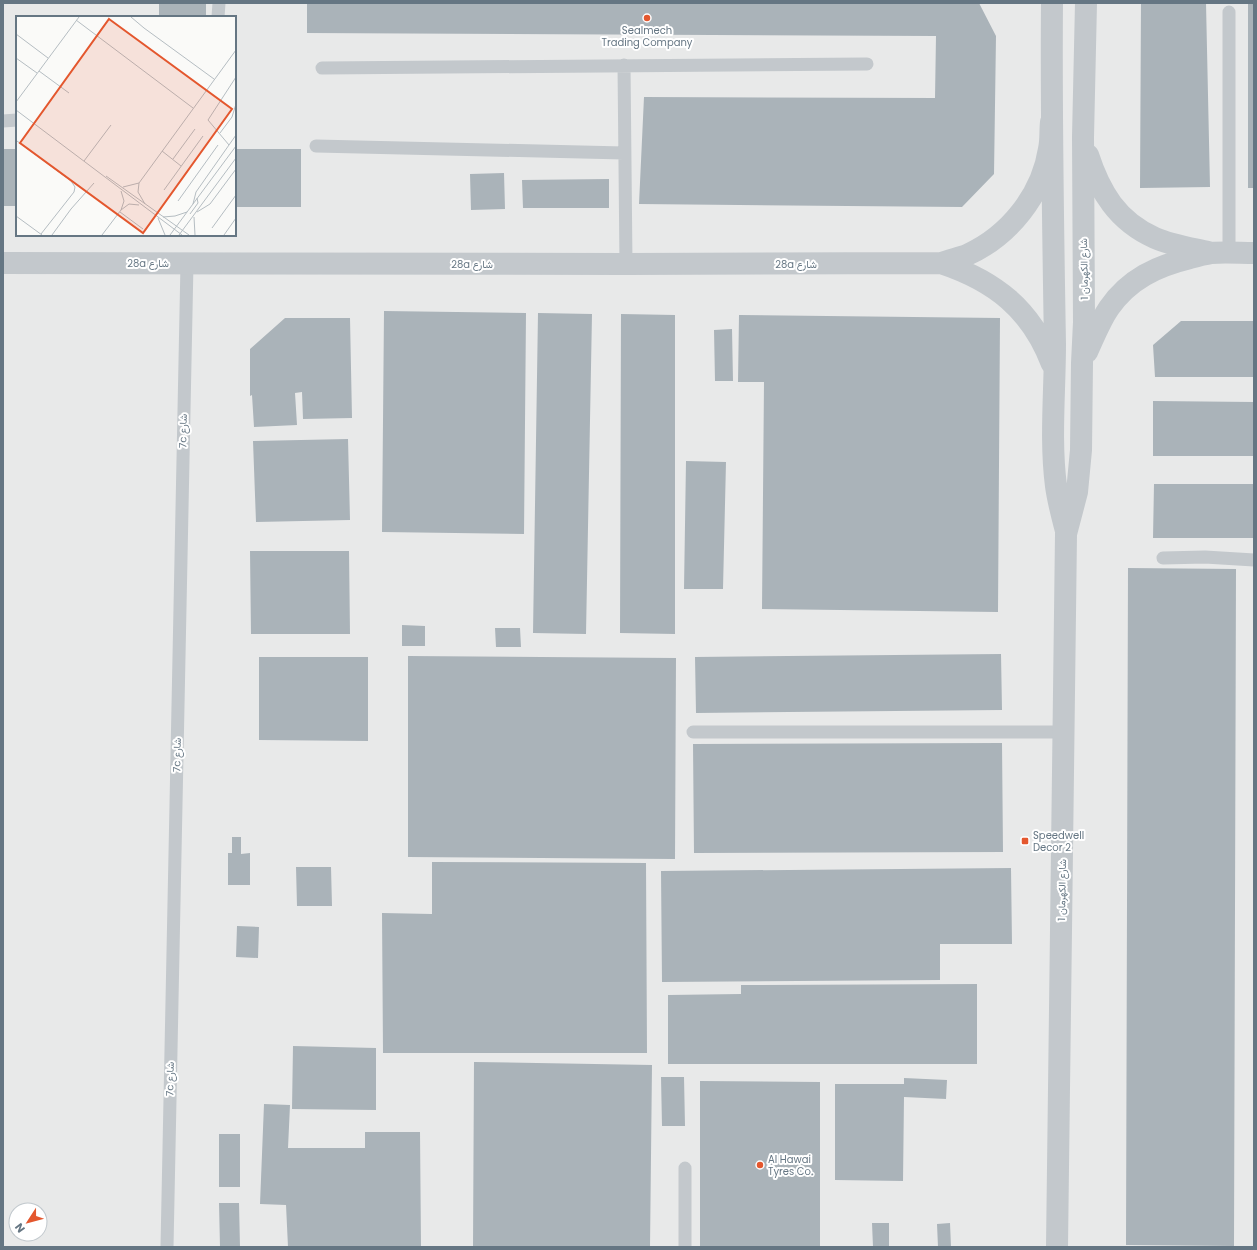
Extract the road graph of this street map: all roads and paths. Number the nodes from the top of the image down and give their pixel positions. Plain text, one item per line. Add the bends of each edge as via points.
1 (219, 3) edge
2 (1052, 3) edge
3 (1086, 3) edge
4 (1229, 12) dead end
5 (218, 16) edge
6 (867, 64) dead end
7 (624, 65) junction
8 (322, 68) dead end
9 (16, 120) edge
10 (3, 121) edge
11 (1051, 122) junction
12 (1083, 137) junction
13 (316, 146) dead end
14 (624, 153) junction
15 (1220, 253) junction
16 (1254, 253) edge
17 (3, 263) edge
18 (187, 263) junction
19 (941, 263) junction
20 (626, 264) junction
21 (1082, 363) junction
22 (1055, 372) junction
23 (1066, 534) junction
24 (1163, 558) dead end
25 (1254, 560) edge
26 (693, 732) dead end
27 (1064, 732) junction
28 (685, 1168) dead end
29 (167, 1247) edge
30 (686, 1247) edge
31 (1057, 1247) edge

1 - 5 lane
2 - 11 street, شارع الكهرمان 1
3 - 12 street, شارع الكهرمان 1
4 - 15 lane
6 - 7 lane
7 - 8 lane
7 - 14 lane
9 - 10 lane
11 - 19 street, 28a شارع via 1049,150 1042,176 1029,201 1012,223 991,241 967,255
11 - 22 street, شارع الكهرمان 1
12 - 15 street via 1095,177 1105,196 1119,213 1155,238
12 - 21 street, شارع الكهرمان 1
13 - 14 lane
14 - 20 lane
15 - 16 street
15 - 21 street via 1174,262 1138,279 1122,292 1109,308
17 - 18 street, 28a شارع
18 - 20 street, 28a شارع
18 - 29 lane, 7c شارع
19 - 20 street, 28a شارع
19 - 22 street, 28a شارع via 984,281 1020,311 1047,350
21 - 23 street, شارع الكهرمان 1 via 1080,471
22 - 23 street, شارع الكهرمان 1 via 1055,467 1060,510
23 - 27 street, شارع الكهرمان 1
24 - 25 lane
26 - 27 lane
27 - 31 street, شارع الكهرمان 1
28 - 30 lane

